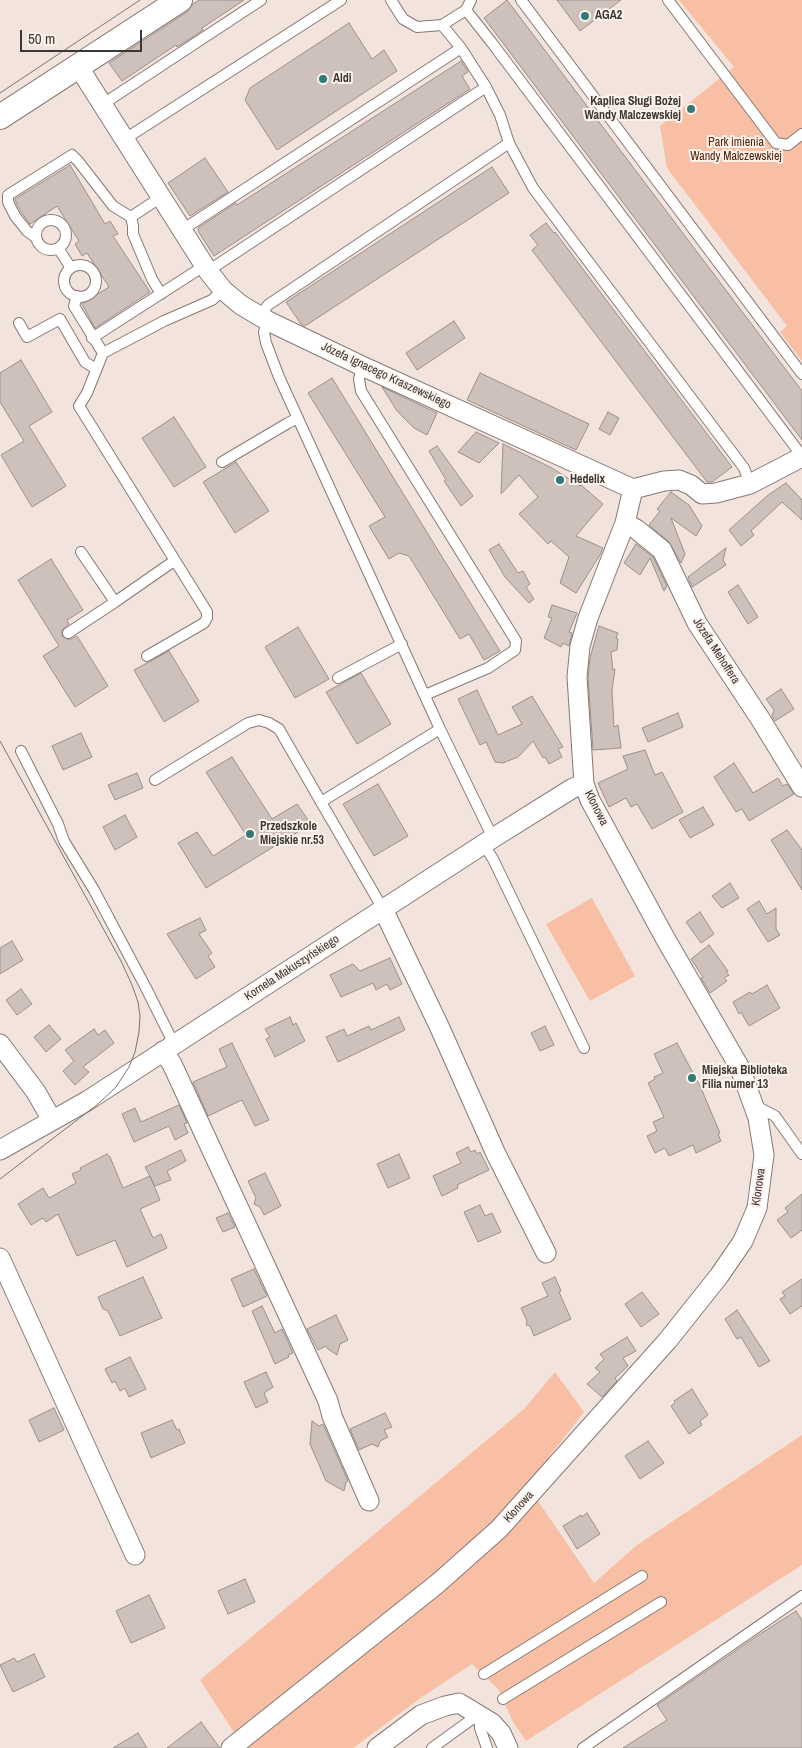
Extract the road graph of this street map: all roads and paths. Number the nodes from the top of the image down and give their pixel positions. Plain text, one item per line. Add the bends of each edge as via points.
1 (180, 0) edge
2 (261, 0) edge
3 (341, 0) edge
4 (391, 0) edge
5 (471, 0) edge
6 (520, 0) edge
7 (668, 0) edge
8 (466, 10) junction
9 (442, 25) junction
10 (460, 48) junction
11 (78, 66) junction
12 (486, 87) junction
13 (103, 104) junction
14 (0, 118) edge
15 (802, 134) edge
16 (125, 139) junction
17 (508, 143) junction
18 (161, 197) junction
19 (130, 217) junction
20 (182, 230) junction
21 (36, 237) junction
22 (58, 248) junction
23 (71, 268) junction
24 (206, 269) junction
25 (223, 290) junction
26 (161, 294) junction
27 (77, 296) junction
28 (264, 319) junction
29 (19, 323) dead end
30 (92, 338) junction
31 (103, 353) junction
32 (362, 366) junction
33 (96, 369) junction
34 (802, 374) edge
35 (298, 418) junction
36 (802, 456) edge
37 (222, 462) dead end
38 (750, 484) junction
39 (633, 489) junction
40 (625, 523) junction
41 (81, 552) dead end
42 (174, 561) junction
43 (115, 602) junction
44 (68, 633) dead end
45 (402, 644) junction
46 (146, 656) dead end
47 (338, 678) dead end
48 (425, 695) junction
49 (440, 729) junction
50 (21, 751) dead end
51 (155, 780) dead end
52 (584, 784) junction
53 (802, 786) edge
54 (321, 802) junction
55 (488, 842) junction
56 (383, 910) junction
57 (0, 1044) edge
58 (168, 1048) junction
59 (584, 1048) dead end
60 (754, 1105) junction
61 (52, 1120) junction
62 (0, 1150) edge
63 (802, 1154) edge
64 (546, 1254) dead end
65 (0, 1258) edge
66 (369, 1501) dead end
67 (135, 1555) dead end
68 (642, 1576) dead end
69 (802, 1596) edge
70 (661, 1602) dead end
71 (484, 1674) dead end
72 (503, 1699) dead end
73 (479, 1714) junction
74 (231, 1748) edge
75 (377, 1748) edge
76 (432, 1748) edge
77 (487, 1748) edge
78 (508, 1748) edge
79 (583, 1748) edge

1 - 11 street
2 - 13 lane
3 - 16 lane
4 - 9 lane via 403,19 417,27
5 - 8 lane
6 - 34 lane
7 - 15 lane via 776,143 788,145
8 - 9 lane
8 - 36 lane
9 - 10 lane
10 - 12 lane
10 - 20 lane
11 - 13 street, Józefa Ignacego Kraszewskiego
11 - 14 street
12 - 17 lane via 500,115
12 - 24 lane
13 - 16 street, Józefa Ignacego Kraszewskiego
16 - 18 street, Józefa Ignacego Kraszewskiego
17 - 28 lane via 268,304
17 - 38 lane via 533,188 744,468
18 - 19 lane
18 - 20 street, Józefa Ignacego Kraszewskiego
19 - 21 lane via 113,206 72,155 8,195 15,216
19 - 26 lane via 133,234
20 - 24 street, Józefa Ignacego Kraszewskiego
21 - 22 lane via 37,243 46,250
21 - 22 lane via 43,222 55,220 64,228 66,240
22 - 23 lane
23 - 27 lane via 64,284 71,294
23 - 27 lane via 89,267 96,278 93,290
24 - 25 street, Józefa Ignacego Kraszewskiego
24 - 26 lane
25 - 28 street, Józefa Ignacego Kraszewskiego
25 - 31 lane via 212,300
26 - 30 lane
27 - 30 lane via 74,306
28 - 32 street, Józefa Ignacego Kraszewskiego
28 - 35 lane via 266,343
29 - 33 lane via 27,337 60,319 85,362
30 - 31 lane
31 - 33 lane
32 - 39 street, Józefa Ignacego Kraszewskiego
32 - 48 lane via 361,391 516,641 515,650 488,668
33 - 42 lane via 79,406
35 - 37 lane
35 - 45 lane
36 - 38 street
38 - 39 street via 702,494 679,480 664,480
39 - 40 street, Klonowa
40 - 52 street, Klonowa via 580,646 577,677
40 - 53 street, Józefa Mehoffera via 662,550 697,623
41 - 43 lane
42 - 43 lane
42 - 46 lane via 207,612 207,618 204,623
43 - 44 lane
45 - 47 lane
45 - 48 lane
48 - 49 lane
49 - 54 lane
49 - 55 lane
50 - 58 lane via 64,841 146,988
51 - 54 lane via 248,723 259,720 279,729
52 - 55 street, Kornela Makuszyńskiego
52 - 60 street, Klonowa via 660,930 740,1068
54 - 56 lane
55 - 56 street, Kornela Makuszyńskiego
55 - 59 lane via 493,859
56 - 58 street, Kornela Makuszyńskiego
56 - 64 street
57 - 61 street via 36,1092
58 - 61 street, Kornela Makuszyńskiego
58 - 66 street via 172,1064 328,1401
60 - 63 lane via 775,1116
60 - 74 street, Klonowa via 764,1155 757,1208 743,1241 720,1276 668,1340 499,1529 437,1584
61 - 62 street, Kornela Makuszyńskiego
65 - 67 street
68 - 71 lane
69 - 79 lane
70 - 72 lane
73 - 75 street via 459,1704 445,1706 421,1715
73 - 76 lane
73 - 77 lane
73 - 78 street via 501,1733

